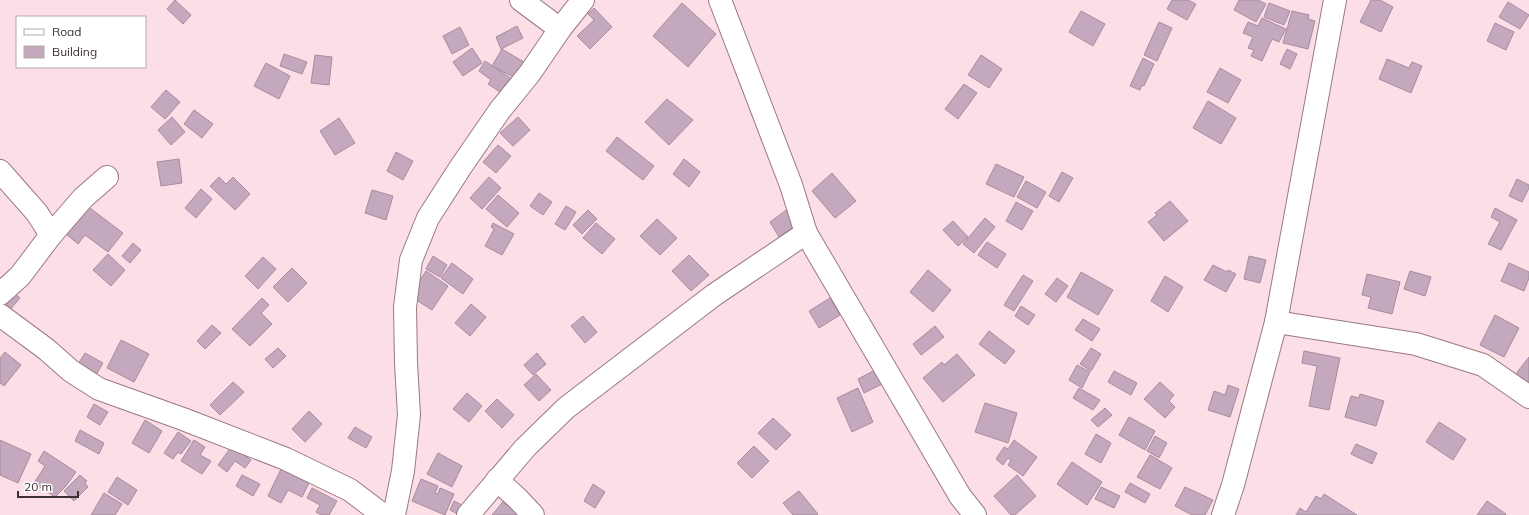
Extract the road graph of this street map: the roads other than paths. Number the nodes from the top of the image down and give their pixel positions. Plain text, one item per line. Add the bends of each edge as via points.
1 (521, 0) edge
2 (583, 0) edge
3 (720, 0) edge
4 (1335, 0) edge
5 (560, 29) junction
6 (0, 171) edge
7 (107, 177) dead end
8 (806, 233) junction
9 (51, 235) junction
10 (0, 294) edge
11 (0, 315) edge
12 (1276, 322) junction
13 (1529, 397) edge
14 (497, 480) junction
15 (384, 515) edge
16 (394, 515) edge
17 (468, 515) edge
18 (533, 515) edge
19 (974, 515) edge
20 (1223, 515) edge

1 - 5 street
2 - 5 street
3 - 8 street via 791,185
4 - 12 street
5 - 16 street via 456,174 428,218 411,260 406,307 408,415 403,471
6 - 9 street via 37,213
7 - 9 street via 83,198
8 - 14 street via 714,295 566,408
8 - 19 street via 960,496
9 - 10 street via 20,276
11 - 15 street via 71,371 99,389 286,458 350,490
12 - 13 street via 1416,344 1483,365
12 - 20 street
14 - 17 street
14 - 18 street

